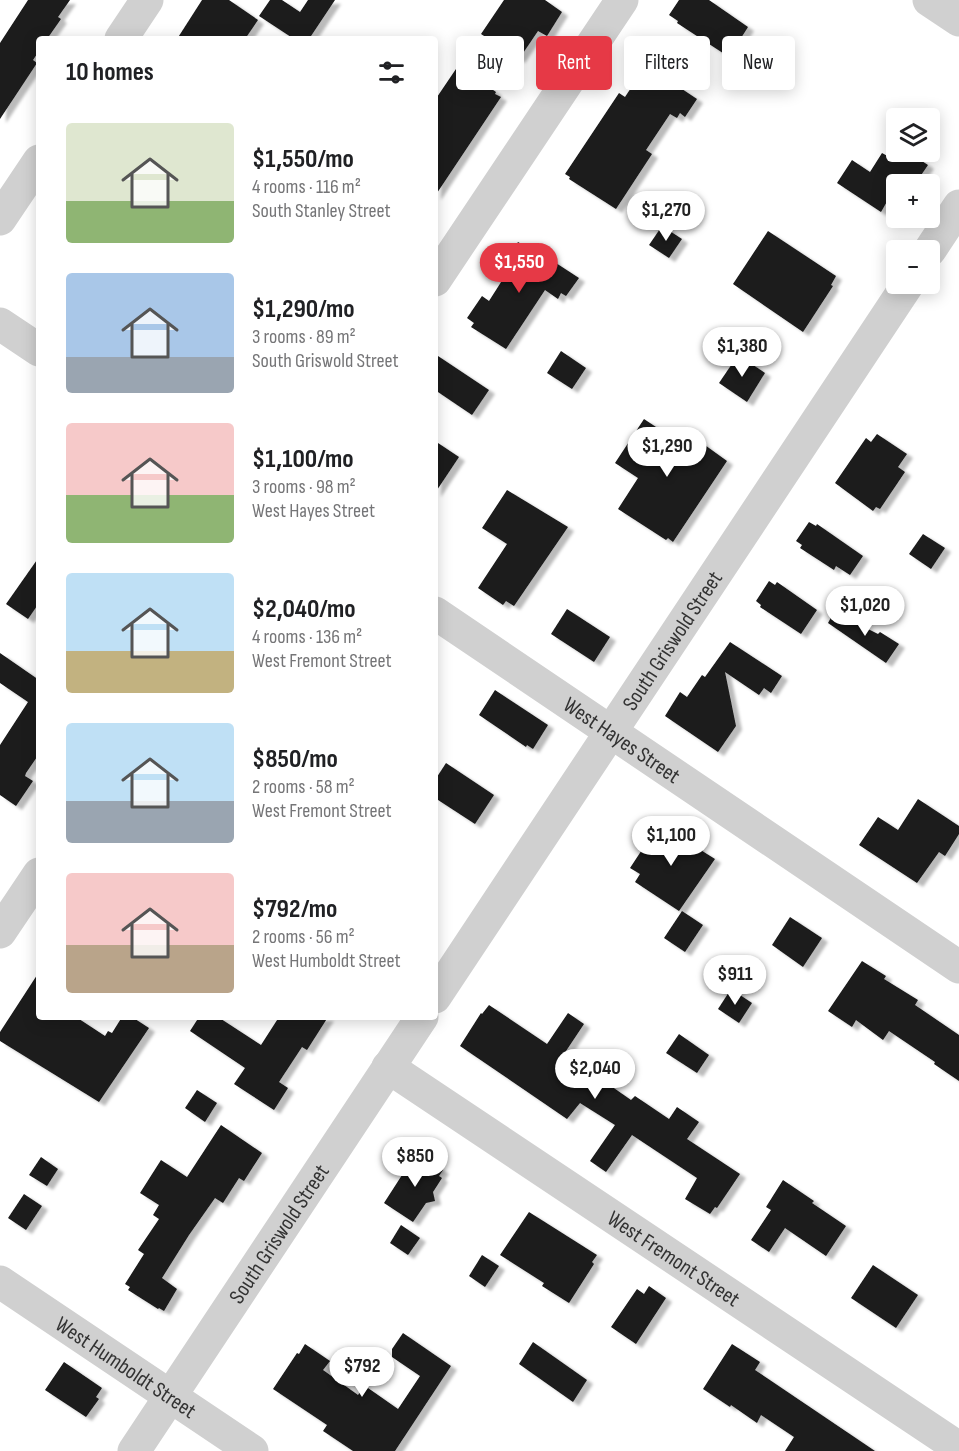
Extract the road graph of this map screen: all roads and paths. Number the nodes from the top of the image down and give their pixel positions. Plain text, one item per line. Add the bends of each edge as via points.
1 (147, 0) edge
2 (622, 0) edge
3 (928, 0) edge
4 (959, 20) edge
5 (123, 36) edge
6 (36, 165) edge
7 (959, 206) edge
8 (0, 219) edge
9 (937, 240) edge
10 (438, 276) edge
11 (901, 294) edge
12 (0, 324) edge
13 (36, 348) edge
14 (438, 615) edge
15 (612, 731) junction
16 (36, 878) edge
17 (0, 932) edge
18 (956, 960) edge
19 (438, 992) edge
20 (420, 1020) edge
21 (388, 1067) junction
22 (0, 1282) edge
23 (170, 1397) junction
24 (959, 1448) edge
25 (134, 1451) edge
26 (252, 1451) edge

1 - 5 street
2 - 10 street
3 - 4 street
6 - 8 street
7 - 9 street
11 - 15 street, South Griswold Street
12 - 13 street
14 - 15 street, West Hayes Street
15 - 18 street, West Hayes Street
15 - 19 street, South Griswold Street
16 - 17 street
20 - 21 street, South Griswold Street
21 - 23 street, South Griswold Street
21 - 24 street, West Fremont Street
22 - 23 street, West Humboldt Street
23 - 25 street, South Griswold Street
23 - 26 street, West Humboldt Street

